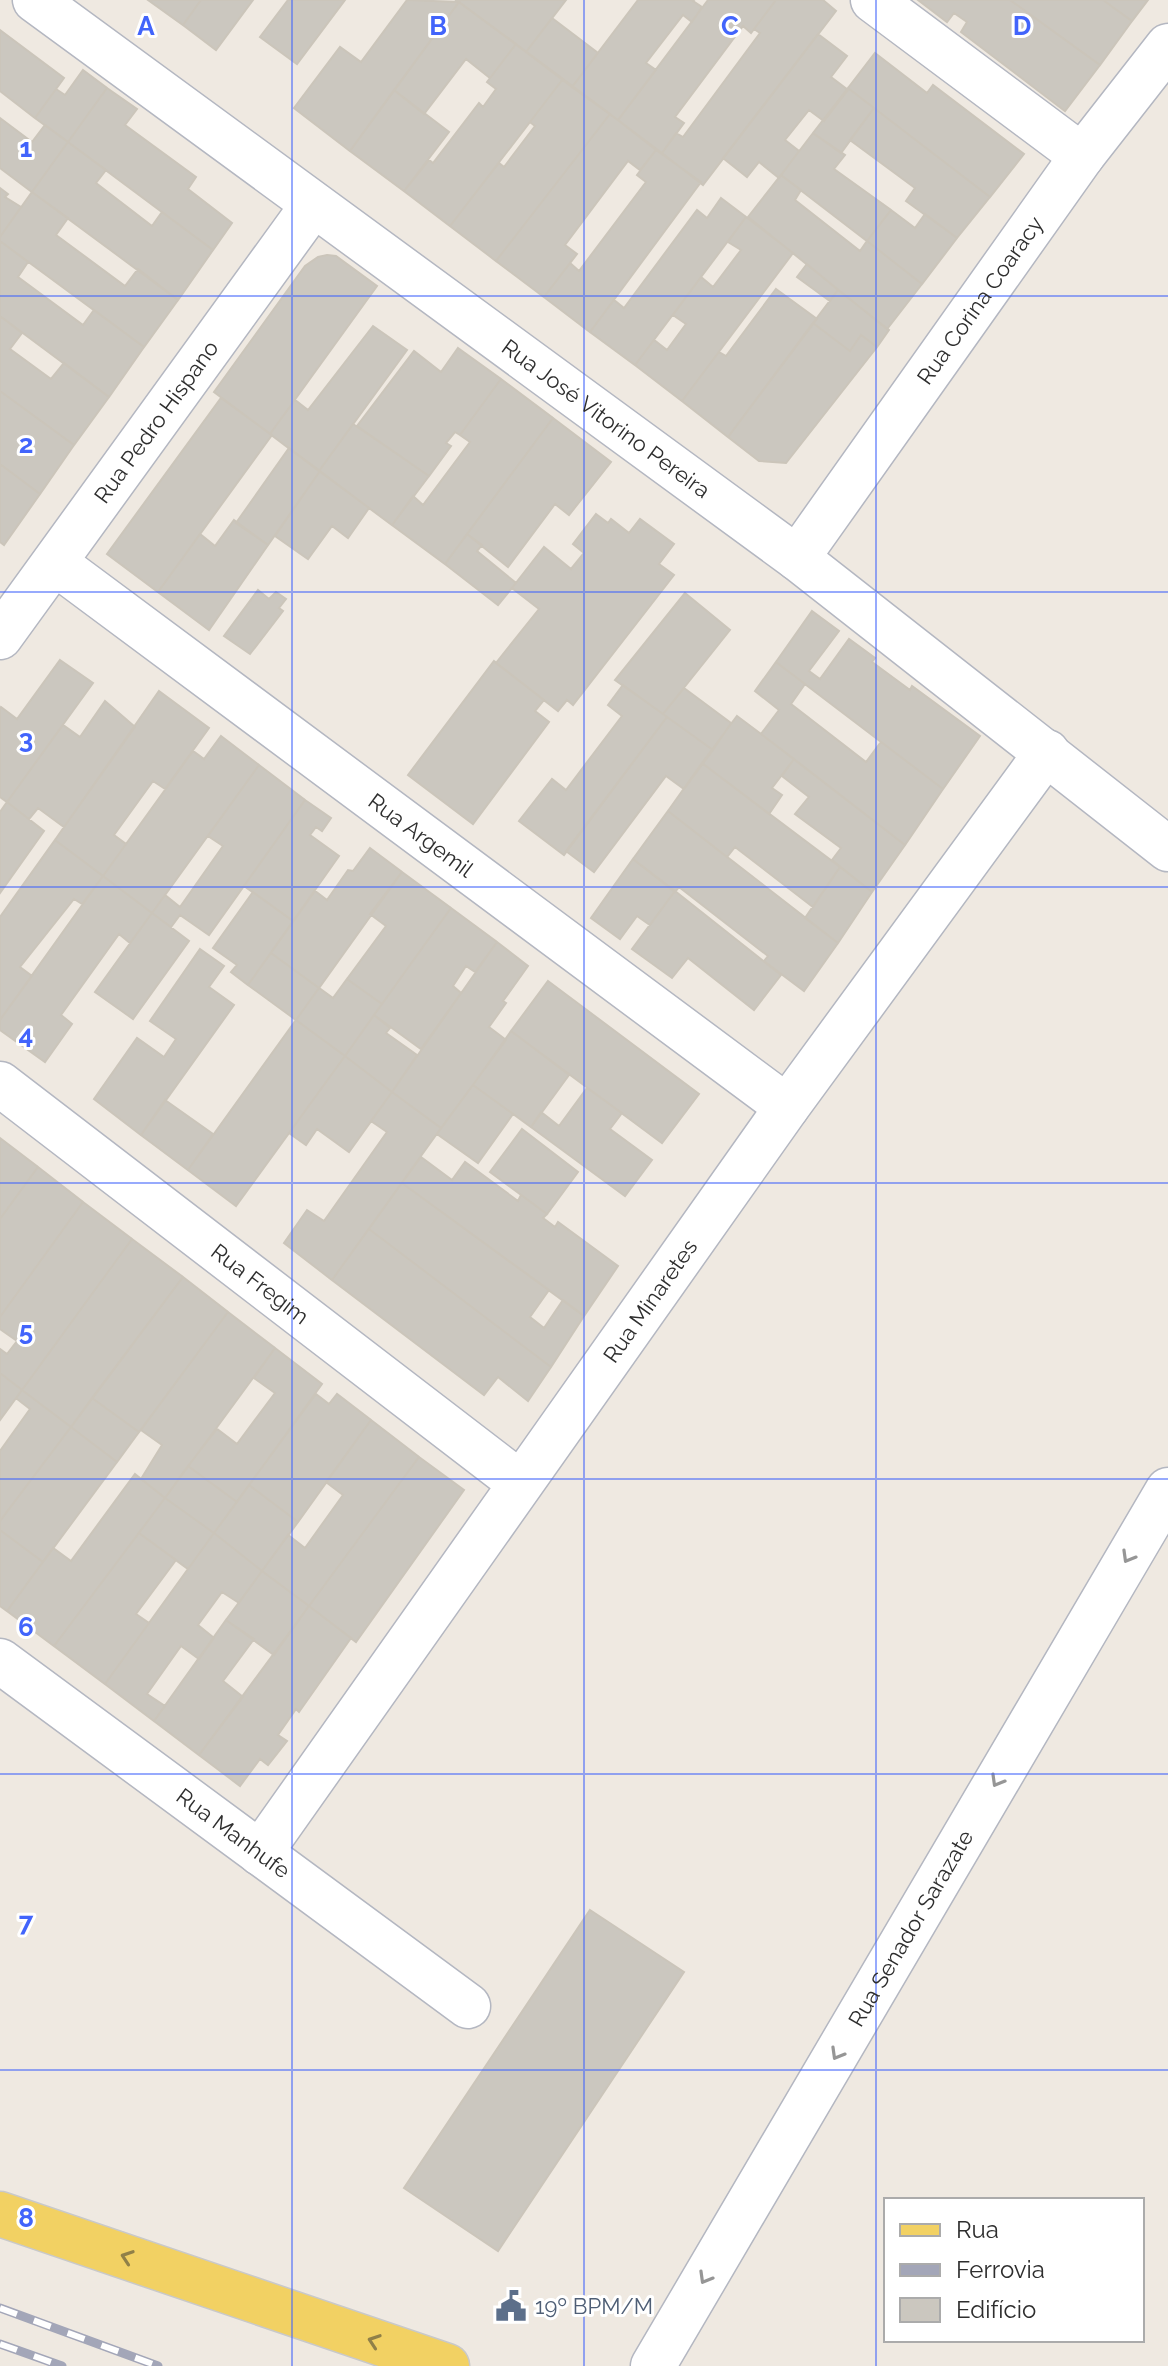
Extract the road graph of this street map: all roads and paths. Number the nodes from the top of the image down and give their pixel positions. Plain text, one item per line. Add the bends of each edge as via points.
1 (35, 0) edge
2 (873, 0) edge
3 (1168, 46) edge
4 (1082, 156) junction
5 (313, 205) junction
6 (797, 558) junction
7 (55, 563) junction
8 (0, 637) edge
9 (1047, 752) junction
10 (1168, 849) edge
11 (0, 1084) edge
12 (787, 1107) junction
13 (520, 1483) junction
14 (1168, 1490) edge
15 (0, 1661) edge
16 (260, 1853) junction
17 (468, 2006) dead end
18 (0, 2214) edge
19 (447, 2366) edge
20 (653, 2366) edge

1 - 5 street, Rua José Vitorino Pereira
2 - 4 street
3 - 4 street, Rua Corina Coaracy
4 - 6 street, Rua Corina Coaracy
5 - 6 street, Rua José Vitorino Pereira
5 - 7 street, Rua Pedro Hispano
6 - 9 street, Rua José Vitorino Pereira
7 - 8 street, Rua Pedro Hispano
7 - 12 street, Rua Argemil
9 - 10 street, Rua José Vitorino Pereira
9 - 12 street, Rua Minaretes
11 - 13 street, Rua Fregim
12 - 13 street, Rua Minaretes
13 - 16 street, Rua Minaretes
14 -> 20 street, Rua Senador Sarazate
15 - 16 street, Rua Manhufe
16 - 17 street, Rua Manhufe
19 -> 18 main road

